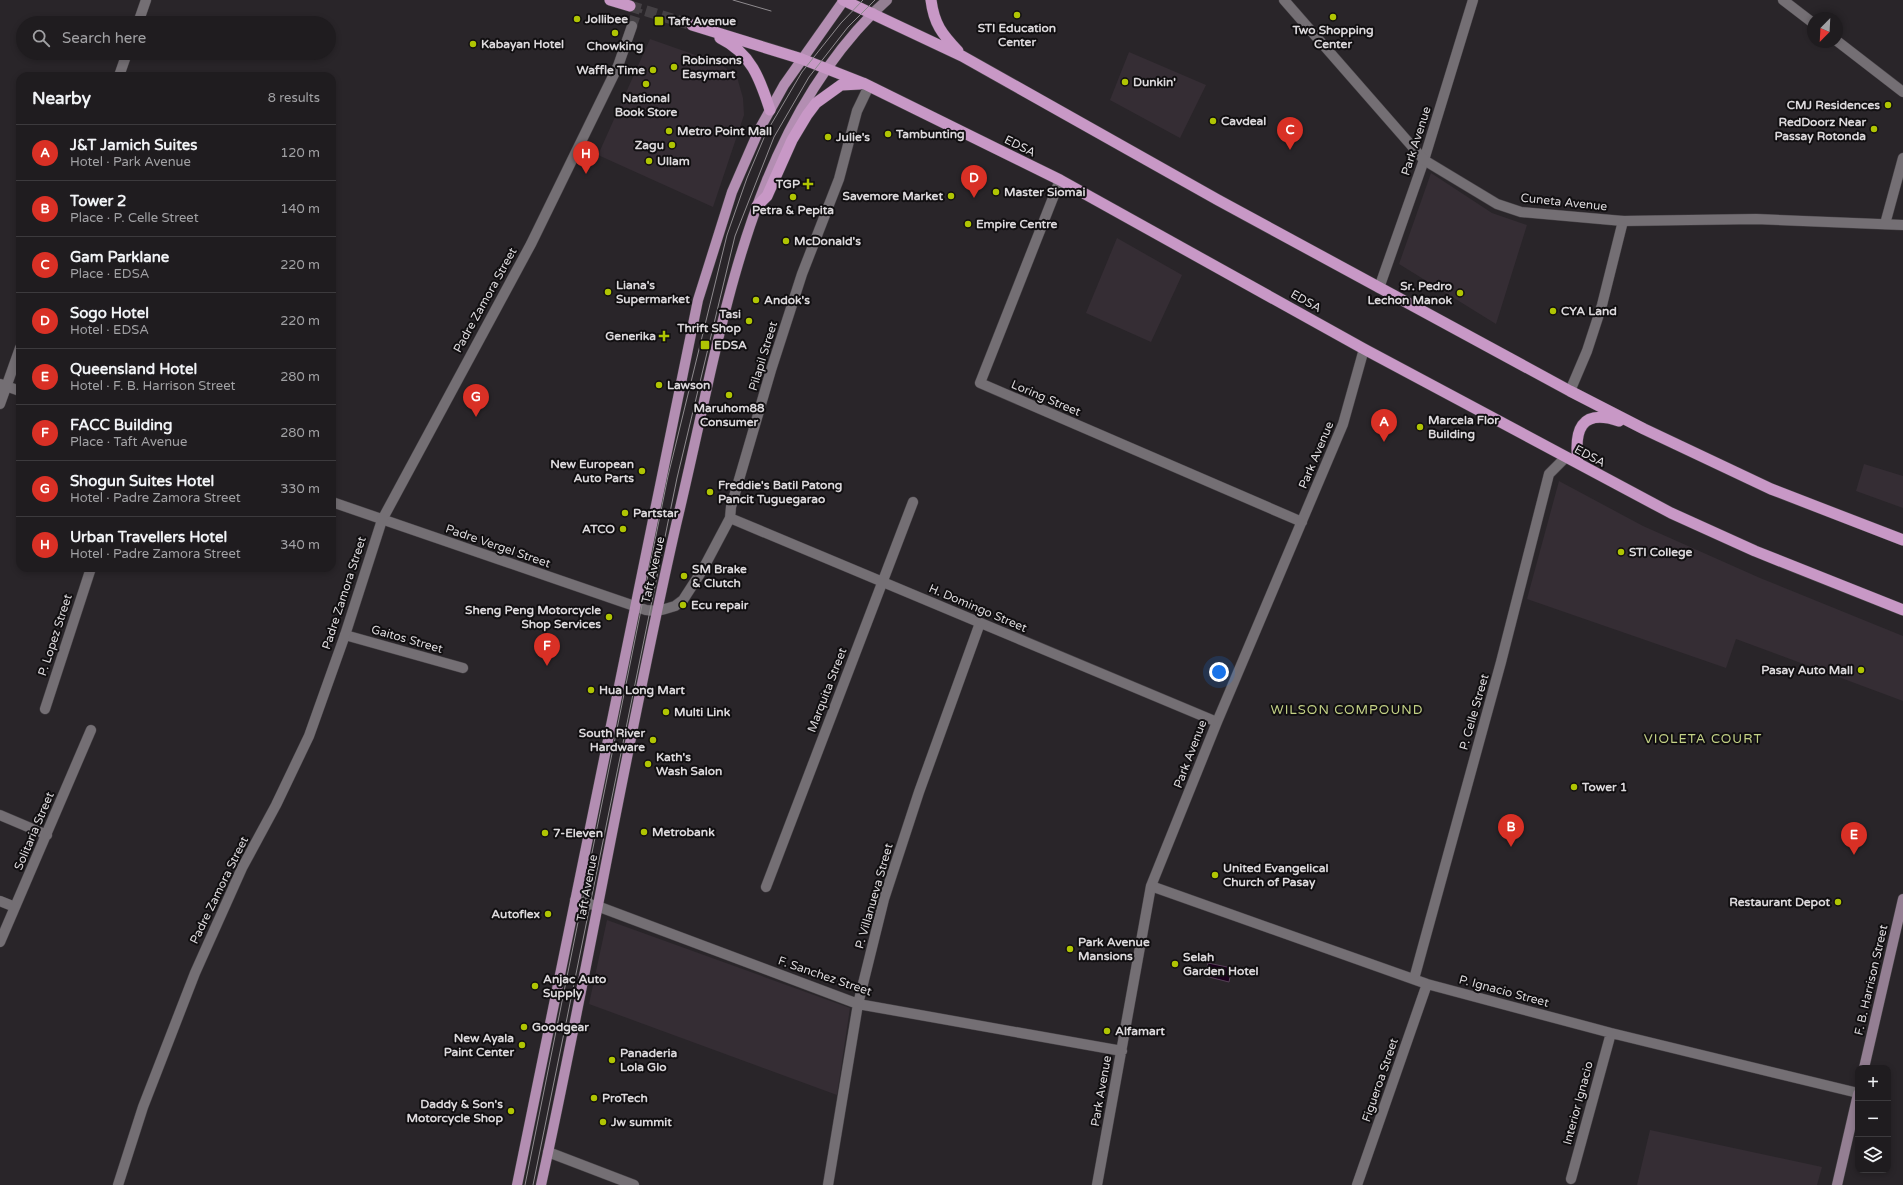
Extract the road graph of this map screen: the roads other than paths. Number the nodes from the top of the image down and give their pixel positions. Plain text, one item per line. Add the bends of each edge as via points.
1 (146, 0) edge
2 (610, 0) edge
3 (844, 0) edge
4 (887, 0) edge
5 (931, 0) edge
6 (1284, 0) edge
7 (1473, 0) edge
8 (1783, 0) edge
9 (630, 6) tunnel mouth
10 (873, 13) junction
11 (140, 16) edge
12 (1807, 18) edge
13 (632, 26) tunnel mouth
14 (1843, 46) edge
15 (962, 56) junction
16 (802, 59) junction
17 (125, 60) edge
18 (825, 68) junction
19 (120, 72) edge
20 (866, 85) junction
21 (1903, 92) edge
22 (770, 110) junction
23 (1903, 158) edge
24 (1424, 160) junction
25 (1060, 180) junction
26 (757, 206) junction
27 (1623, 220) junction
28 (1885, 224) junction
29 (1903, 225) edge
30 (1379, 288) junction
31 (1364, 349) junction
32 (16, 357) edge
33 (3, 385) edge
34 (16, 390) edge
35 (1570, 391) junction
36 (0, 404) edge
37 (1644, 429) junction
38 (1566, 457) junction
39 (1578, 463) junction
40 (913, 502) dead end
41 (336, 503) edge
42 (730, 518) junction
43 (382, 520) junction
44 (1302, 522) junction
45 (1903, 540) edge
46 (90, 572) edge
47 (882, 581) junction
48 (635, 607) junction
49 (1903, 610) edge
50 (656, 611) junction
51 (980, 623) junction
52 (345, 635) junction
53 (463, 668) dead end
54 (45, 709) dead end
55 (1217, 722) junction
56 (91, 730) dead end
57 (0, 815) edge
58 (46, 835) junction
59 (1151, 886) junction
60 (766, 887) dead end
61 (1903, 898) edge
62 (575, 900) junction
63 (0, 901) edge
64 (597, 906) junction
65 (15, 907) junction
66 (0, 942) edge
67 (1414, 979) junction
68 (1427, 984) junction
69 (858, 1004) junction
70 (1611, 1033) junction
71 (1122, 1051) junction
72 (1865, 1065) edge
73 (1855, 1092) edge
74 (1856, 1101) edge
75 (548, 1152) junction
76 (1571, 1179) dead end
77 (118, 1185) edge
78 (517, 1185) edge
79 (541, 1185) edge
80 (634, 1185) edge
81 (828, 1185) edge
82 (1097, 1185) edge
83 (1357, 1185) edge
84 (1837, 1185) edge

1 - 11 street
2 - 9 highway
3 - 10 highway
3 - 16 main road, Taft Avenue
4 - 10 main road, Taft Avenue
5 - 15 highway via 932,13 940,32
6 - 24 street, Cuneta Avenue
7 - 24 street, Park Avenue
8 - 12 street
10 - 15 highway
10 - 18 main road, Taft Avenue
13 - 43 street, Padre Zamora Street via 618,66 531,244
14 - 21 street
15 - 30 highway
16 - 18 highway, EDSA
16 - 22 main road, Taft Avenue
16 - 22 highway, EDSA via 692,25 727,42 742,54 760,79
17 - 19 street
18 - 20 highway, EDSA
18 - 26 main road, Taft Avenue via 782,142
20 - 25 highway, EDSA
20 - 26 highway via 841,85 816,103 792,140 768,196
20 - 42 street, Pilapil Street via 839,180 802,274 771,370
22 - 48 main road, Taft Avenue via 732,192 698,300
23 - 28 street
24 - 27 street, Cuneta Avenue via 1497,204 1521,212
24 - 30 street, Park Avenue
25 - 31 highway, EDSA
25 - 44 street, Loring Street via 980,383
26 - 50 main road, Taft Avenue via 726,307
27 - 28 street, Cuneta Avenue via 1756,220
27 - 35 street via 1602,305
28 - 29 street, Cuneta Avenue
30 - 35 highway
31 - 38 highway, EDSA
31 - 44 street, Park Avenue via 1343,424
32 - 33 street
33 - 34 street
33 - 36 street
35 - 37 highway
37 - 39 highway via 1609,418 1589,419 1583,424 1577,437
37 - 45 highway via 1772,489
38 - 39 highway, EDSA
38 - 67 street, P. Celle Street via 1549,474 1501,662
39 - 49 highway, EDSA via 1671,513 1755,552
40 - 47 street, Marquita Street
41 - 43 street, Padre Vergel Street
42 - 47 street, H. Domingo Street
42 - 50 street, Pilapil Street via 683,600 675,606
43 - 48 street, Padre Vergel Street
43 - 52 street, Padre Zamora Street
44 - 55 street, Park Avenue
46 - 54 street, P. Lopez Street
47 - 51 street, H. Domingo Street
47 - 60 street, Marquita Street
48 - 50 street, Padre Vergel Street
48 - 62 main road, Taft Avenue
50 - 64 main road, Taft Avenue
51 - 55 street, H. Domingo Street
51 - 69 street, P. Villanueva Street via 884,898
52 - 53 street, Gaitos Street
52 - 77 street, Padre Zamora Street via 305,747 242,868 195,973 143,1107
55 - 59 street, Park Avenue
56 - 58 street, Solitaria Street
57 - 58 street
58 - 65 street, Solitaria Street
59 - 67 street, P. Ignacio Street
59 - 71 street, Park Avenue
61 - 72 main road, F. B. Harrison Street
62 - 64 street, F. Sanchez Street
62 - 78 main road, Taft Avenue
63 - 65 street
64 - 69 street, F. Sanchez Street
64 - 75 main road, Taft Avenue
65 - 66 street, Solitaria Street
67 - 68 street, P. Ignacio Street
68 - 70 street, P. Ignacio Street
68 - 83 street, Figueroa Street
69 - 71 street, F. Sanchez Street
69 - 81 street, P. Villanueva Street
70 - 73 street, P. Ignacio Street
70 - 76 street, Interior Ignacio
71 - 82 street, Park Avenue
74 - 84 main road
75 - 79 main road, Taft Avenue
75 - 80 street

